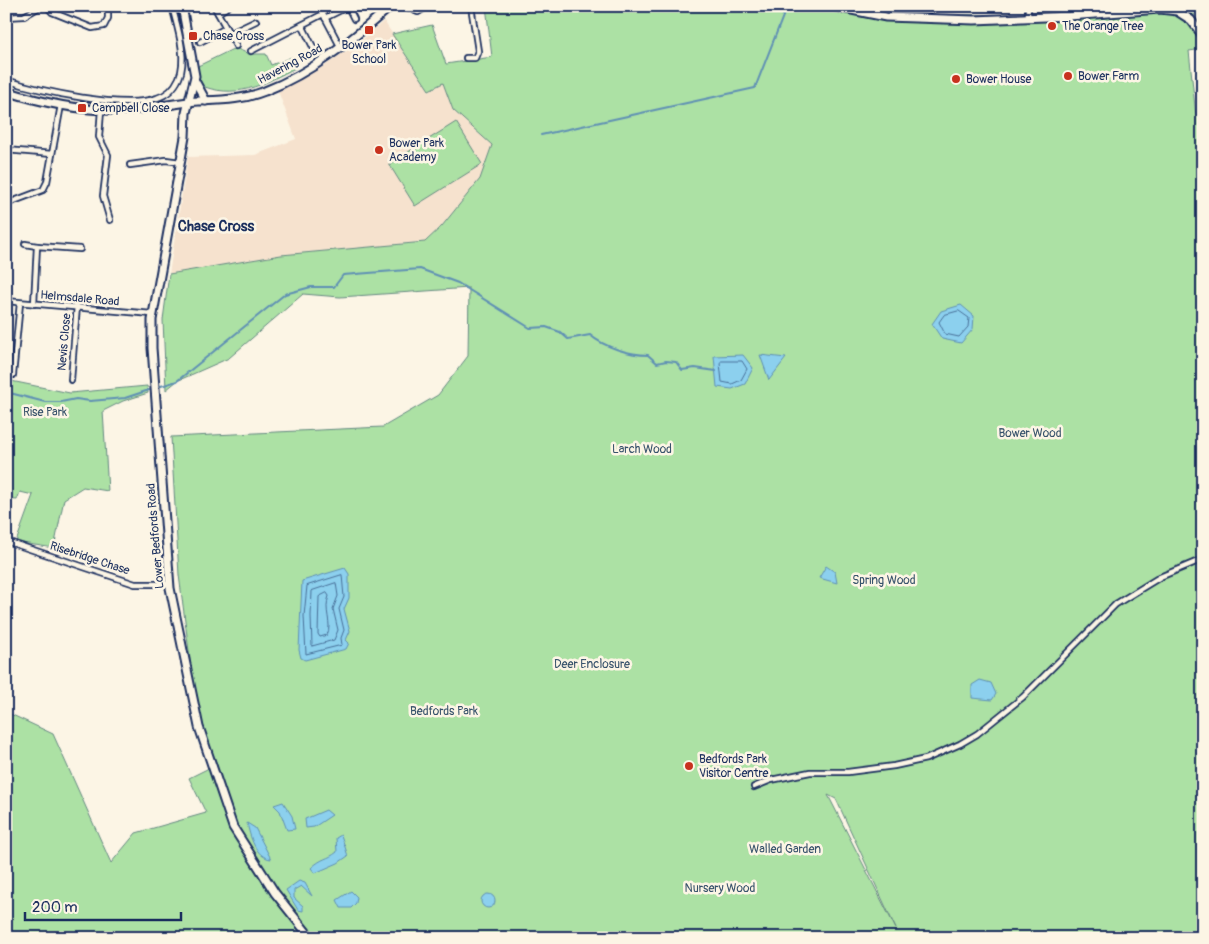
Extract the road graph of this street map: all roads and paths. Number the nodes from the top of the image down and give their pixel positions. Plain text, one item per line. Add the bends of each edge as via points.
1 (41, 6) edge
2 (47, 6) edge
3 (108, 6) edge
4 (172, 6) edge
5 (182, 6) edge
6 (214, 6) edge
7 (230, 6) edge
8 (319, 6) edge
9 (391, 6) edge
10 (406, 6) edge
11 (428, 6) edge
12 (471, 6) edge
13 (832, 6) edge
14 (1028, 6) edge
15 (349, 7) edge
16 (218, 13) junction
17 (324, 16) junction
18 (6, 18) edge
19 (1028, 18) junction
20 (354, 19) dead end
21 (256, 21) dead end
22 (302, 24) junction
23 (226, 28) junction
24 (229, 34) junction
25 (1203, 36) edge
26 (200, 42) dead end
27 (236, 46) dead end
28 (341, 48) junction
29 (314, 49) dead end
30 (251, 51) dead end
31 (466, 58) dead end
32 (6, 80) edge
33 (194, 81) junction
34 (6, 91) edge
35 (206, 101) junction
36 (189, 102) junction
37 (61, 103) junction
38 (101, 110) junction
39 (6, 150) edge
40 (52, 154) junction
41 (180, 162) junction
42 (130, 165) dead end
43 (97, 188) dead end
44 (104, 189) junction
45 (6, 204) edge
46 (108, 213) junction
47 (102, 214) dead end
48 (110, 220) dead end
49 (25, 244) dead end
50 (38, 246) junction
51 (80, 249) dead end
52 (6, 301) edge
53 (20, 303) junction
54 (34, 304) junction
55 (77, 306) junction
56 (152, 314) junction
57 (13, 375) dead end
58 (71, 380) dead end
59 (6, 541) edge
60 (1203, 559) edge
61 (170, 584) junction
62 (754, 786) dead end
63 (311, 938) edge

1 - 18 street via 24,16
2 - 3 street via 52,12 92,28 104,26
4 - 32 street via 182,65 179,78 165,95 147,100 94,99
5 - 33 main road
6 - 16 street
7 - 16 street
8 - 17 street
9 - 28 main road, Havering Road
10 - 11 street via 418,12
12 - 31 street via 478,51 475,58
13 - 19 main road via 886,18
14 - 19 street
15 - 17 street
15 - 20 street
16 - 23 street
17 - 22 street
17 - 28 street
19 - 25 main road via 1160,8 1177,11 1191,20
21 - 24 street
22 - 29 street
22 - 30 street
23 - 24 street
23 - 26 street
24 - 27 street
28 - 35 main road, Havering Road via 264,92
33 - 35 main road
33 - 36 main road, Lower Bedfords Road
34 - 37 main road, Havering Road
35 - 36 main road, Havering Road
36 - 38 main road, Havering Road via 157,108
36 - 41 main road, Lower Bedfords Road
37 - 38 main road, Havering Road
37 - 40 street
38 - 44 street via 99,137 108,155
39 - 40 street
40 - 45 street via 43,190
41 - 42 street via 166,160
41 - 56 main road, Lower Bedfords Road
43 - 44 street
44 - 46 street via 102,196
46 - 47 street
46 - 48 street
49 - 50 street
50 - 51 street
50 - 54 street
52 - 53 street, Helmsdale Road
53 - 54 street, Helmsdale Road
53 - 57 street
54 - 55 street, Helmsdale Road
55 - 56 street, Helmsdale Road
55 - 58 street, Nevis Close
56 - 61 main road, Lower Bedfords Road
59 - 61 street, Risebridge Chase via 135,584
60 - 62 street via 1160,577 1116,604 1023,697 960,744 926,759 894,766 848,772 810,772
61 - 63 main road, Lower Bedfords Road via 198,727 233,827 275,893

